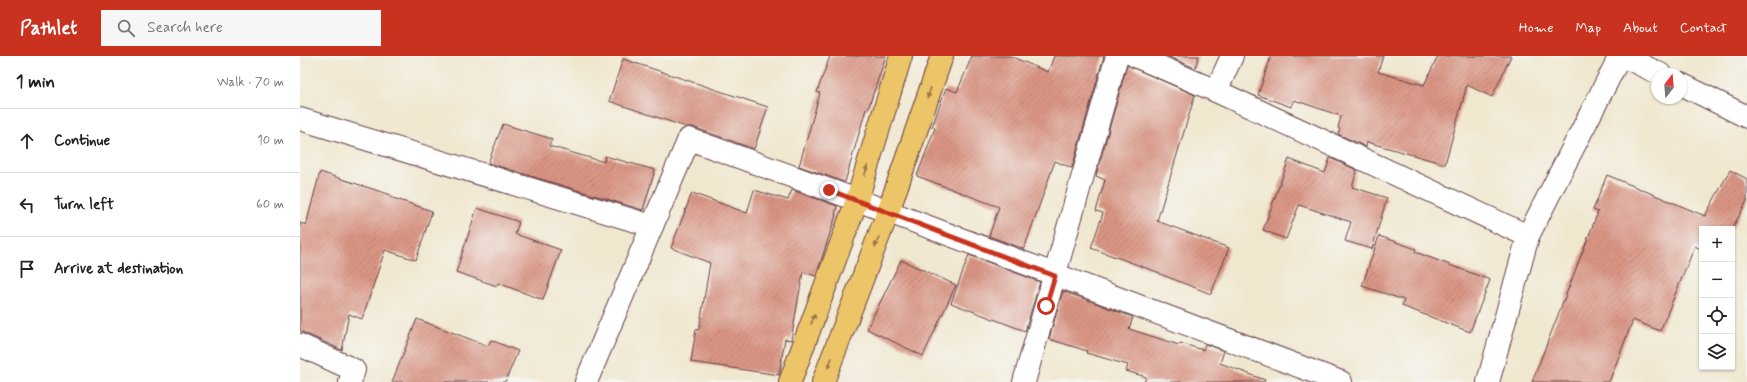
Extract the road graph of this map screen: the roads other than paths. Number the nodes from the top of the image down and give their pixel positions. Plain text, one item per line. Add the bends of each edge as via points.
1 (901, 56) edge
2 (942, 56) edge
3 (1117, 56) edge
4 (1136, 56) edge
5 (1232, 56) edge
6 (1622, 56) edge
7 (1651, 70) edge
8 (1687, 87) edge
9 (1216, 91) junction
10 (1747, 117) edge
11 (300, 118) edge
12 (858, 200) junction
13 (888, 212) junction
14 (652, 226) junction
15 (1528, 236) junction
16 (1055, 276) junction
17 (300, 345) edge
18 (350, 382) edge
19 (586, 382) edge
20 (790, 382) edge
21 (823, 382) edge
22 (1024, 382) edge
23 (1341, 382) edge
24 (1488, 382) edge

12 -> 1 main road
2 -> 13 main road
3 - 16 street
4 - 9 street
5 - 9 street
6 - 7 street
6 - 15 street
8 - 10 street
9 - 15 street
11 - 14 street
12 - 13 street
12 - 14 street via 688,139
20 -> 12 main road
13 - 16 street
13 -> 21 main road
14 - 19 street
15 - 24 street
16 - 22 street
16 - 23 street
17 - 18 street via 354,370

